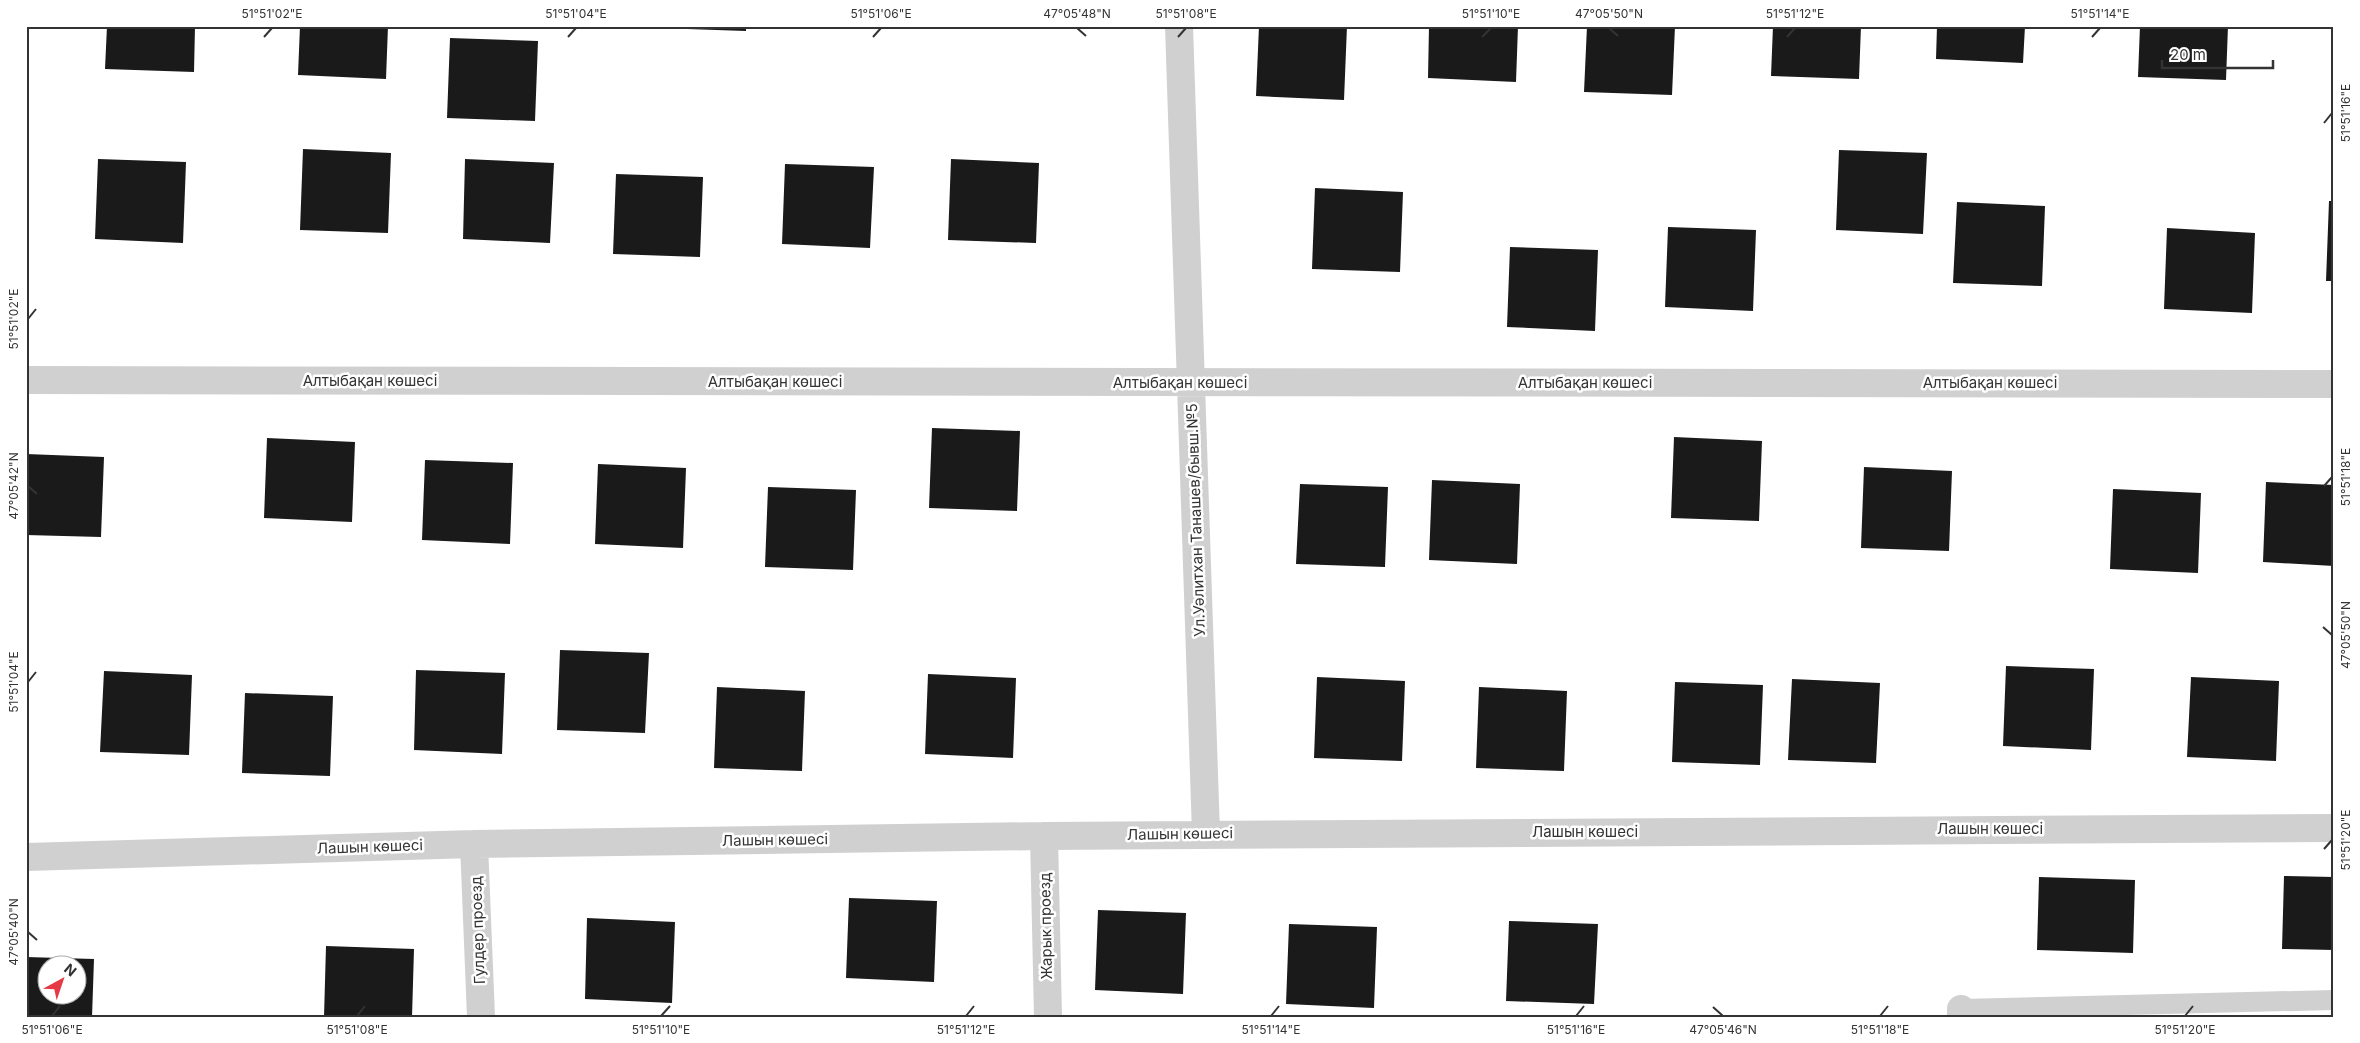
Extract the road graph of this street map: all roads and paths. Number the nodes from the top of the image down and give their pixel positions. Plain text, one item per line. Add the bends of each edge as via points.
1 (1179, 26) edge
2 (26, 380) edge
3 (1191, 383) junction
4 (2334, 384) edge
5 (2334, 828) edge
6 (1206, 834) junction
7 (1044, 836) junction
8 (474, 844) junction
9 (26, 856) edge
10 (2334, 1000) edge
11 (2215, 1010) edge
12 (1961, 1013) edge
13 (482, 1017) edge
14 (1048, 1017) edge

1 - 3 street, Ул.Уәлитхан Танашев/бывш.№5
2 - 3 street, Алтыбақан көшесі
3 - 4 street, Алтыбақан көшесі
3 - 6 street, Ул.Уәлитхан Танашев/бывш.№5
5 - 6 street, Лашын көшесі
6 - 7 street, Лашын көшесі
7 - 8 street, Лашын көшесі
7 - 14 street, Жарык проезд
8 - 9 street, Лашын көшесі
8 - 13 street, Гулдер проезд
10 - 11 lane
11 - 12 lane

